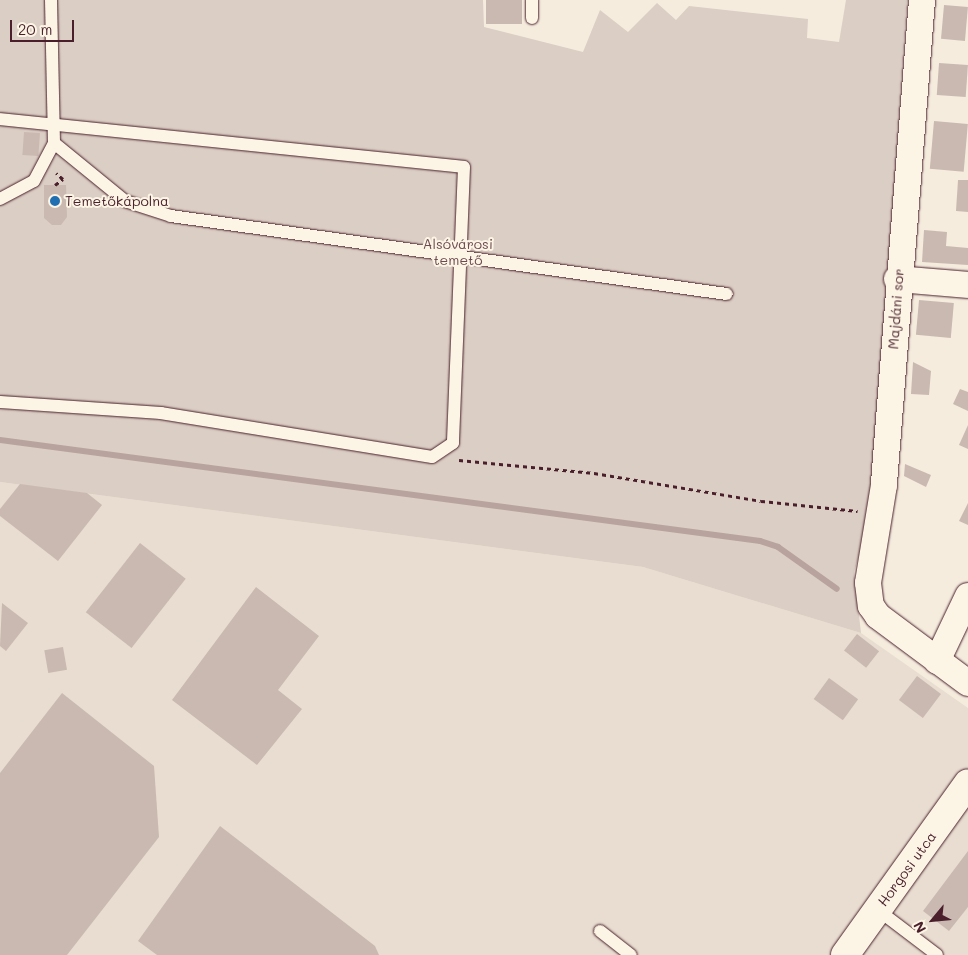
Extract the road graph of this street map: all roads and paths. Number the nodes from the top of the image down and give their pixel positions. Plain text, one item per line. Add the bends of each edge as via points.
1 (51, 0) edge
2 (532, 0) edge
3 (922, 0) edge
4 (532, 18) dead end
5 (0, 119) edge
6 (50, 126) junction
7 (54, 143) junction
8 (0, 199) edge
9 (463, 256) junction
10 (897, 279) junction
11 (968, 285) edge
12 (727, 294) dead end
13 (0, 402) edge
14 (432, 457) junction
15 (879, 515) junction
16 (968, 596) edge
17 (938, 660) junction
18 (968, 683) edge
19 (968, 783) edge
20 (878, 910) junction
21 (600, 931) dead end
22 (631, 955) edge
23 (845, 955) edge
24 (937, 955) edge

1 - 6 lane
2 - 4 lane
3 - 10 street, Majdáni sor
5 - 6 lane
6 - 7 lane
6 - 9 lane via 464,167
7 - 8 lane via 34,181
7 - 9 lane via 125,201 143,208
9 - 12 lane
9 - 14 lane via 453,443
10 - 11 street
10 - 15 street, Majdáni sor
13 - 14 lane via 161,413
14 - 15 path via 594,473
15 - 17 street, Majdáni sor via 868,583 871,606 878,616
16 - 17 street
17 - 18 street
19 - 20 street, Horgosi utca
20 - 23 street, Horgosi utca
20 - 24 lane
21 - 22 lane

